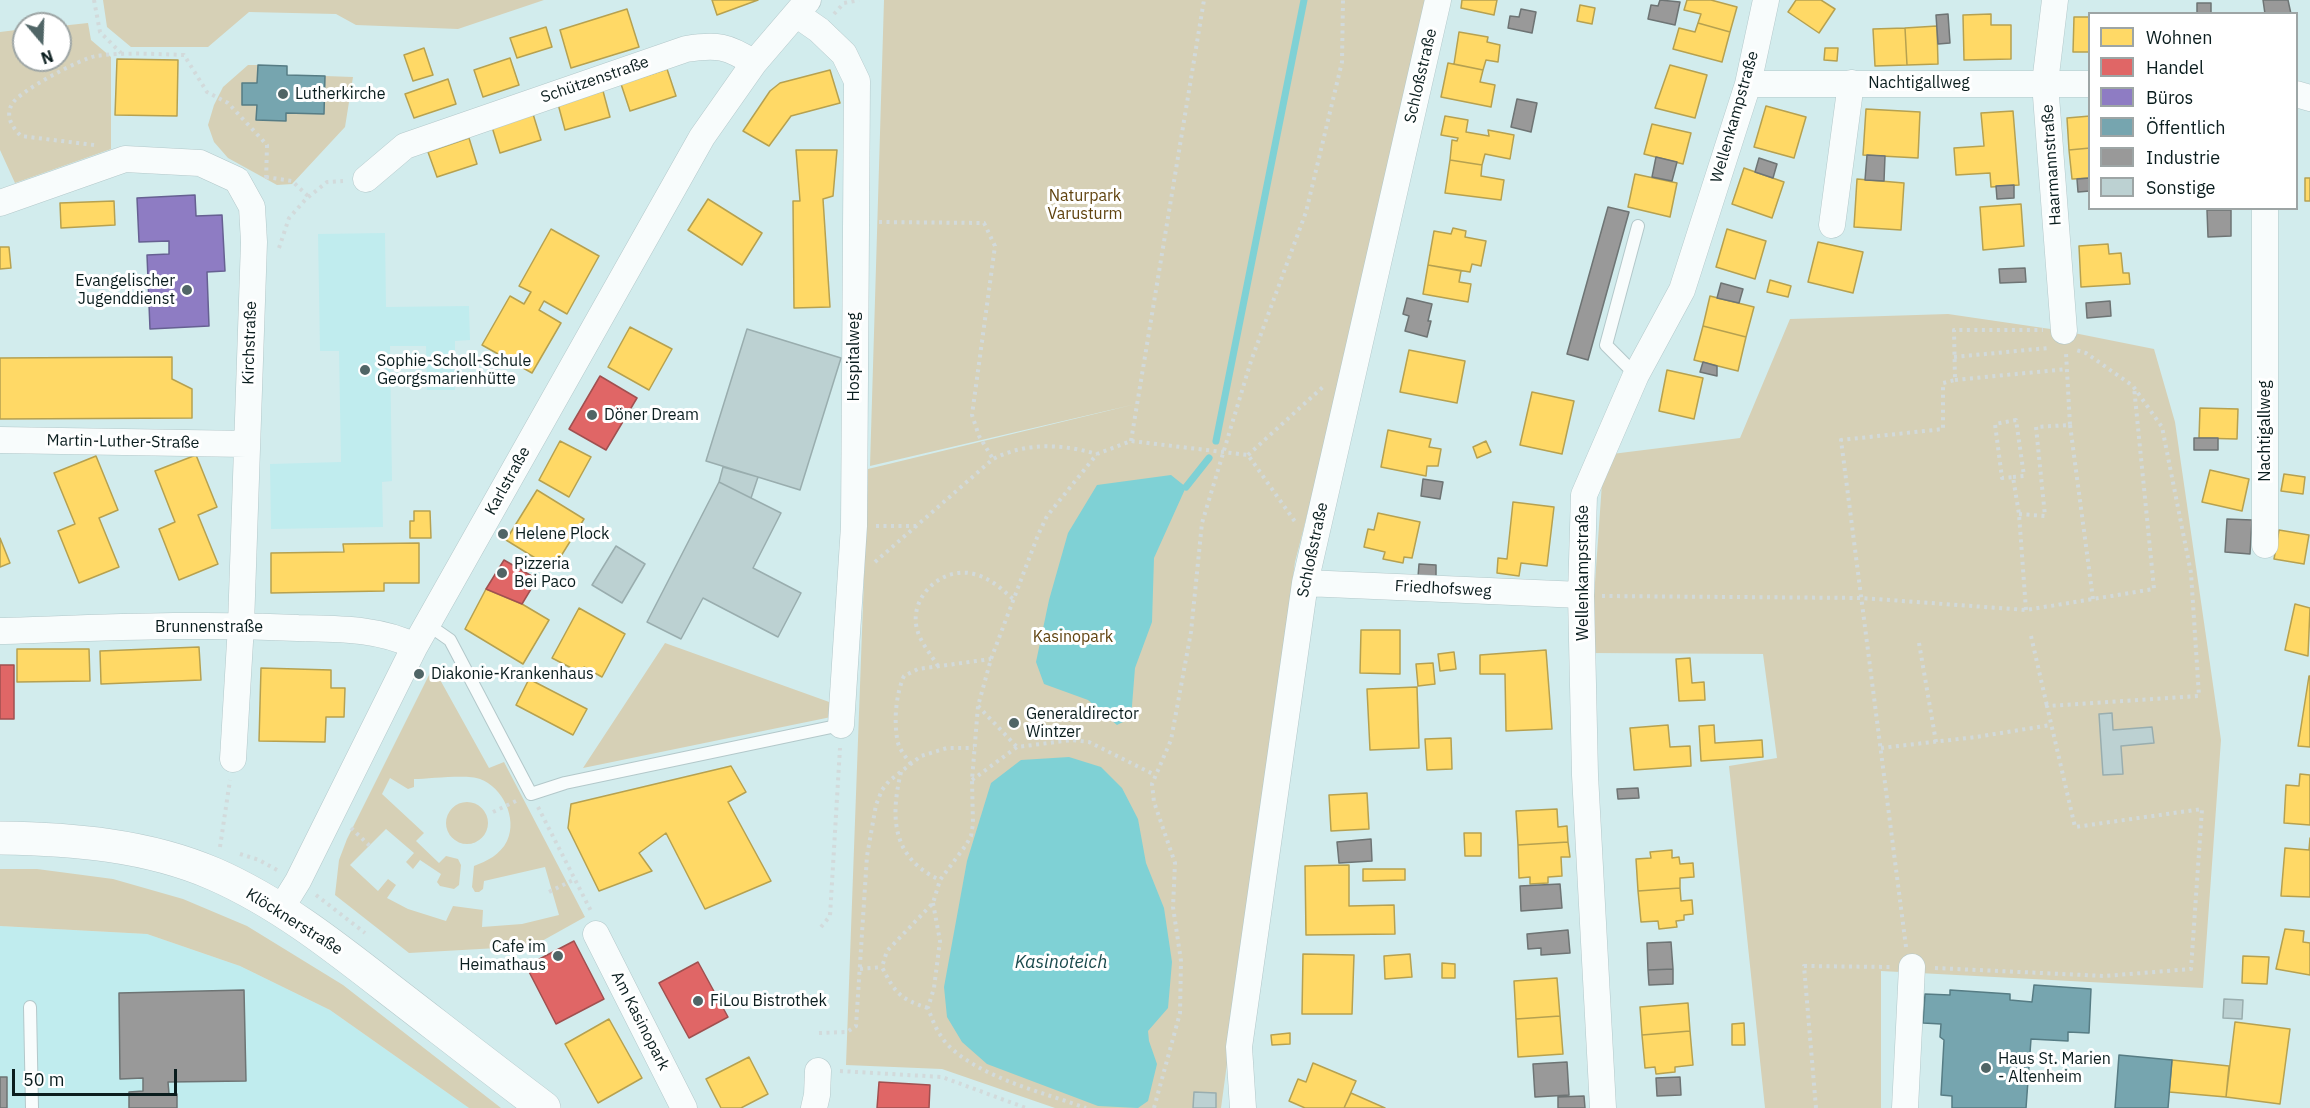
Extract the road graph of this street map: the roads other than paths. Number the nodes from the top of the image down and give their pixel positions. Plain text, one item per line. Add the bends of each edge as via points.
1 (1438, 0) edge
2 (1767, 0) edge
3 (2055, 0) edge
4 (802, 7) edge
5 (754, 63) junction
6 (1851, 83) junction
7 (2045, 83) junction
8 (1748, 84) junction
9 (2088, 84) edge
10 (366, 179) road end
11 (0, 203) edge
12 (2265, 210) edge
13 (1832, 225) dead end
14 (1638, 226) dead end
15 (2065, 339) road end
16 (1636, 375) junction
17 (0, 440) edge
18 (247, 444) junction
19 (2265, 545) dead end
20 (1305, 583) junction
21 (1581, 595) junction
22 (241, 625) junction
23 (0, 631) edge
24 (421, 635) junction
25 (841, 725) joint
26 (233, 759) road end
27 (0, 838) edge
28 (280, 910) junction
29 (596, 934) road end
30 (1912, 967) road end
31 (30, 1007) dead end
32 (818, 1071) road end
33 (32, 1108) edge
34 (544, 1108) edge
35 (684, 1108) edge
36 (814, 1108) edge
37 (1242, 1108) edge
38 (1602, 1108) edge
39 (1905, 1108) edge

1 - 20 street, Schloßstraße
2 - 8 street, Wellenkampstraße
3 - 7 street, Haarmannstraße
4 - 5 street
4 - 25 street, Hospitalweg via 844,54 857,81 854,526
5 - 10 street, Schützenstraße via 738,53 711,45 686,49 405,146
5 - 24 street, Karlstraße via 702,137
6 - 7 street, Nachtigallweg
6 - 8 street, Nachtigallweg
6 - 13 street
7 - 9 street, Nachtigallweg
7 - 15 street, Haarmannstraße
8 - 16 street, Wellenkampstraße via 1682,290
11 - 18 street, Kirchstraße via 125,159 200,163 237,180 252,207 254,242
12 - 19 street, Nachtigallweg
14 - 16 lane via 1606,345
16 - 21 street, Wellenkampstraße via 1584,495
17 - 18 street, Martin-Luther-Straße
18 - 22 street, Kirchstraße
20 - 21 street, Friedhofsweg
20 - 37 street, Schloßstraße via 1239,1047
21 - 38 street, Wellenkampstraße
22 - 23 street, Brunnenstraße
22 - 24 street, Brunnenstraße via 368,631 396,637
22 - 26 street, Kirchstraße
24 - 25 lane via 450,640 531,794 565,783
24 - 28 street, Karlstraße
27 - 28 main road, Klöcknerstraße via 48,839 160,856 214,874
28 - 34 main road, Klöcknerstraße via 333,945
29 - 35 street, Am Kasinopark
30 - 39 street
31 - 33 lane
32 - 36 street

